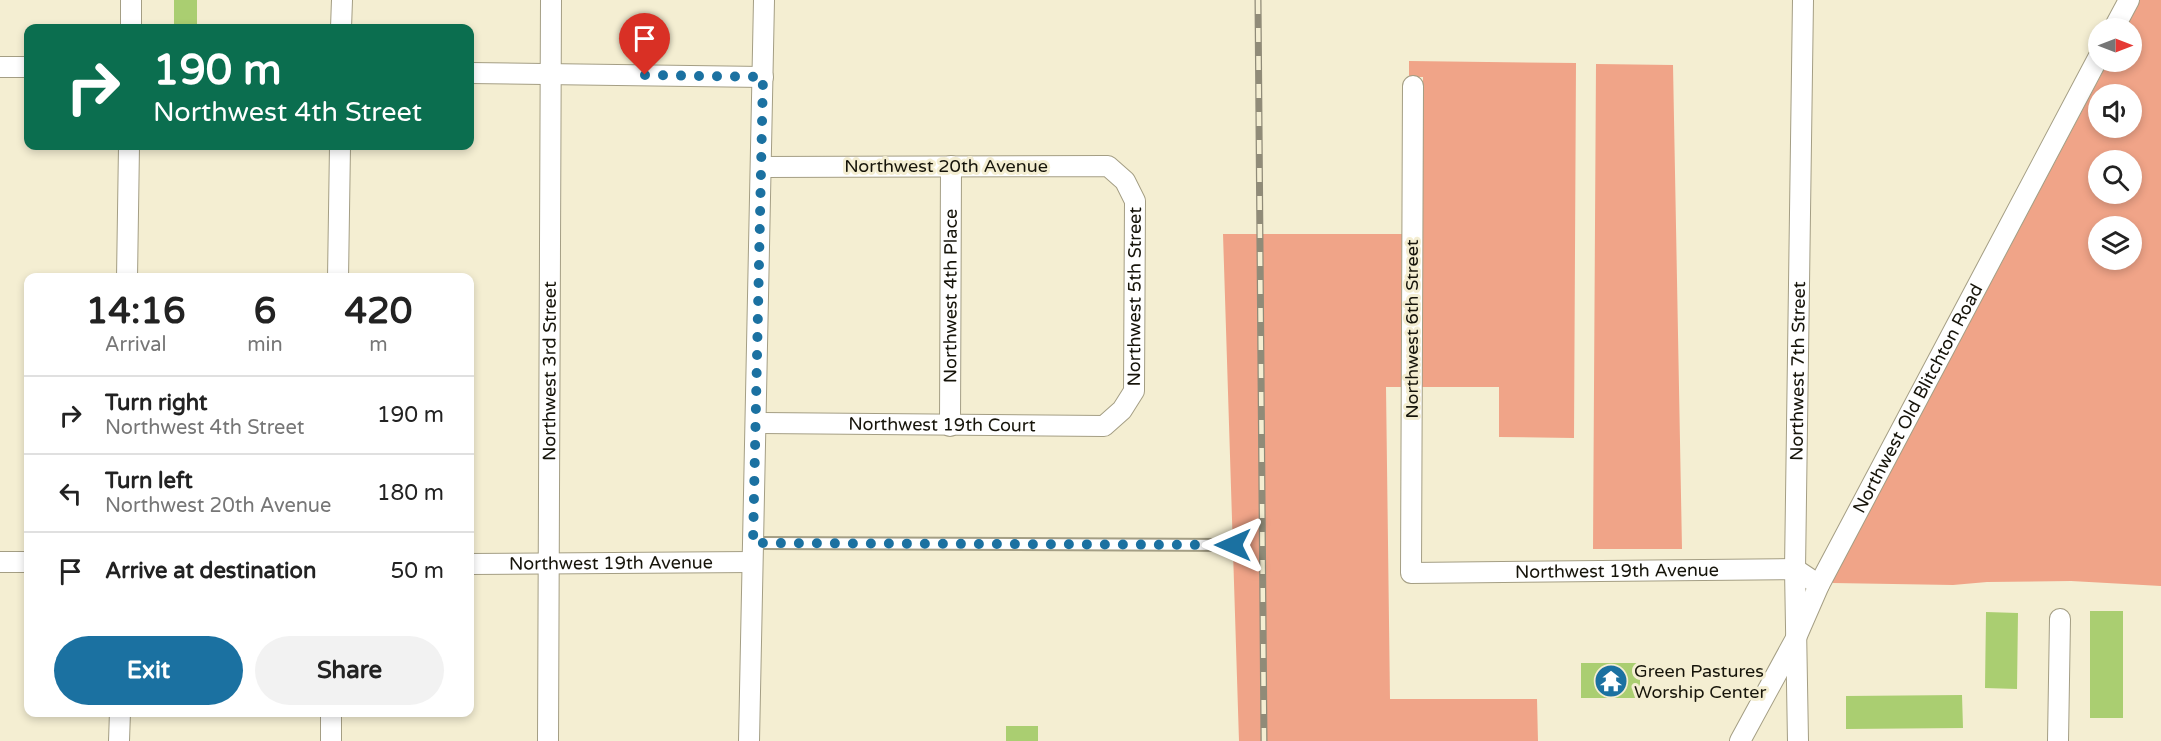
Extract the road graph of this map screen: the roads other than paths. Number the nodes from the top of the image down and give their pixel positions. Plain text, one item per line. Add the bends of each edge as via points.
1 (131, 0) edge
2 (342, 0) edge
3 (551, 0) edge
4 (764, 0) edge
5 (1803, 0) edge
6 (2129, 0) edge
7 (2119, 18) edge
8 (131, 24) edge
9 (342, 24) edge
10 (0, 67) edge
11 (24, 67) edge
12 (2091, 72) edge
13 (474, 73) edge
14 (551, 74) junction
15 (763, 77) junction
16 (1413, 86) dead end
17 (129, 150) edge
18 (340, 150) edge
19 (951, 166) junction
20 (761, 167) junction
21 (1125, 182) joint
22 (127, 273) edge
23 (338, 273) edge
24 (1122, 410) joint
25 (756, 423) junction
26 (950, 426) junction
27 (1233, 545) dead end
28 (753, 552) junction
29 (0, 562) edge
30 (24, 562) edge
31 (474, 564) edge
32 (549, 564) junction
33 (1795, 569) junction
34 (1411, 573) joint
35 (1819, 585) junction
36 (2060, 619) dead end
37 (1796, 640) junction
38 (120, 717) edge
39 (332, 717) edge
40 (120, 741) edge
41 (331, 741) edge
42 (548, 741) edge
43 (749, 741) edge
44 (1740, 741) edge
45 (1798, 741) edge
46 (2058, 741) edge

1 - 8 street
2 - 9 street
3 - 14 street, Northwest 3rd Street
4 - 15 street
5 - 33 street, Northwest 7th Street
6 - 7 street
10 - 11 street
12 - 35 street, Northwest Old Blitchton Road
13 - 14 street
14 - 15 street
14 - 32 street, Northwest 3rd Street
15 - 20 street
16 - 34 street, Northwest 6th Street
17 - 22 street
18 - 23 street
19 - 20 street, Northwest 20th Avenue
19 - 21 street, Northwest 20th Avenue via 1108,166
19 - 26 street, Northwest 4th Place
20 - 25 street
21 - 24 street, Northwest 5th Street via 1135,201 1134,391
24 - 26 street, Northwest 19th Court via 1104,426
25 - 26 street, Northwest 19th Court
25 - 28 street
27 - 28 lane, Northwest 19th Avenue
28 - 32 street, Northwest 19th Avenue
28 - 43 street
29 - 30 street
31 - 32 street, Northwest 19th Avenue
32 - 42 street, Northwest 3rd Street
33 - 34 street, Northwest 19th Avenue
33 - 35 street
33 - 37 street, Northwest 7th Street
35 - 37 street, Northwest Old Blitchton Road
36 - 46 street
37 - 44 street, Northwest Old Blitchton Road
37 - 45 street, Northwest 7th Street
38 - 40 street
39 - 41 street

